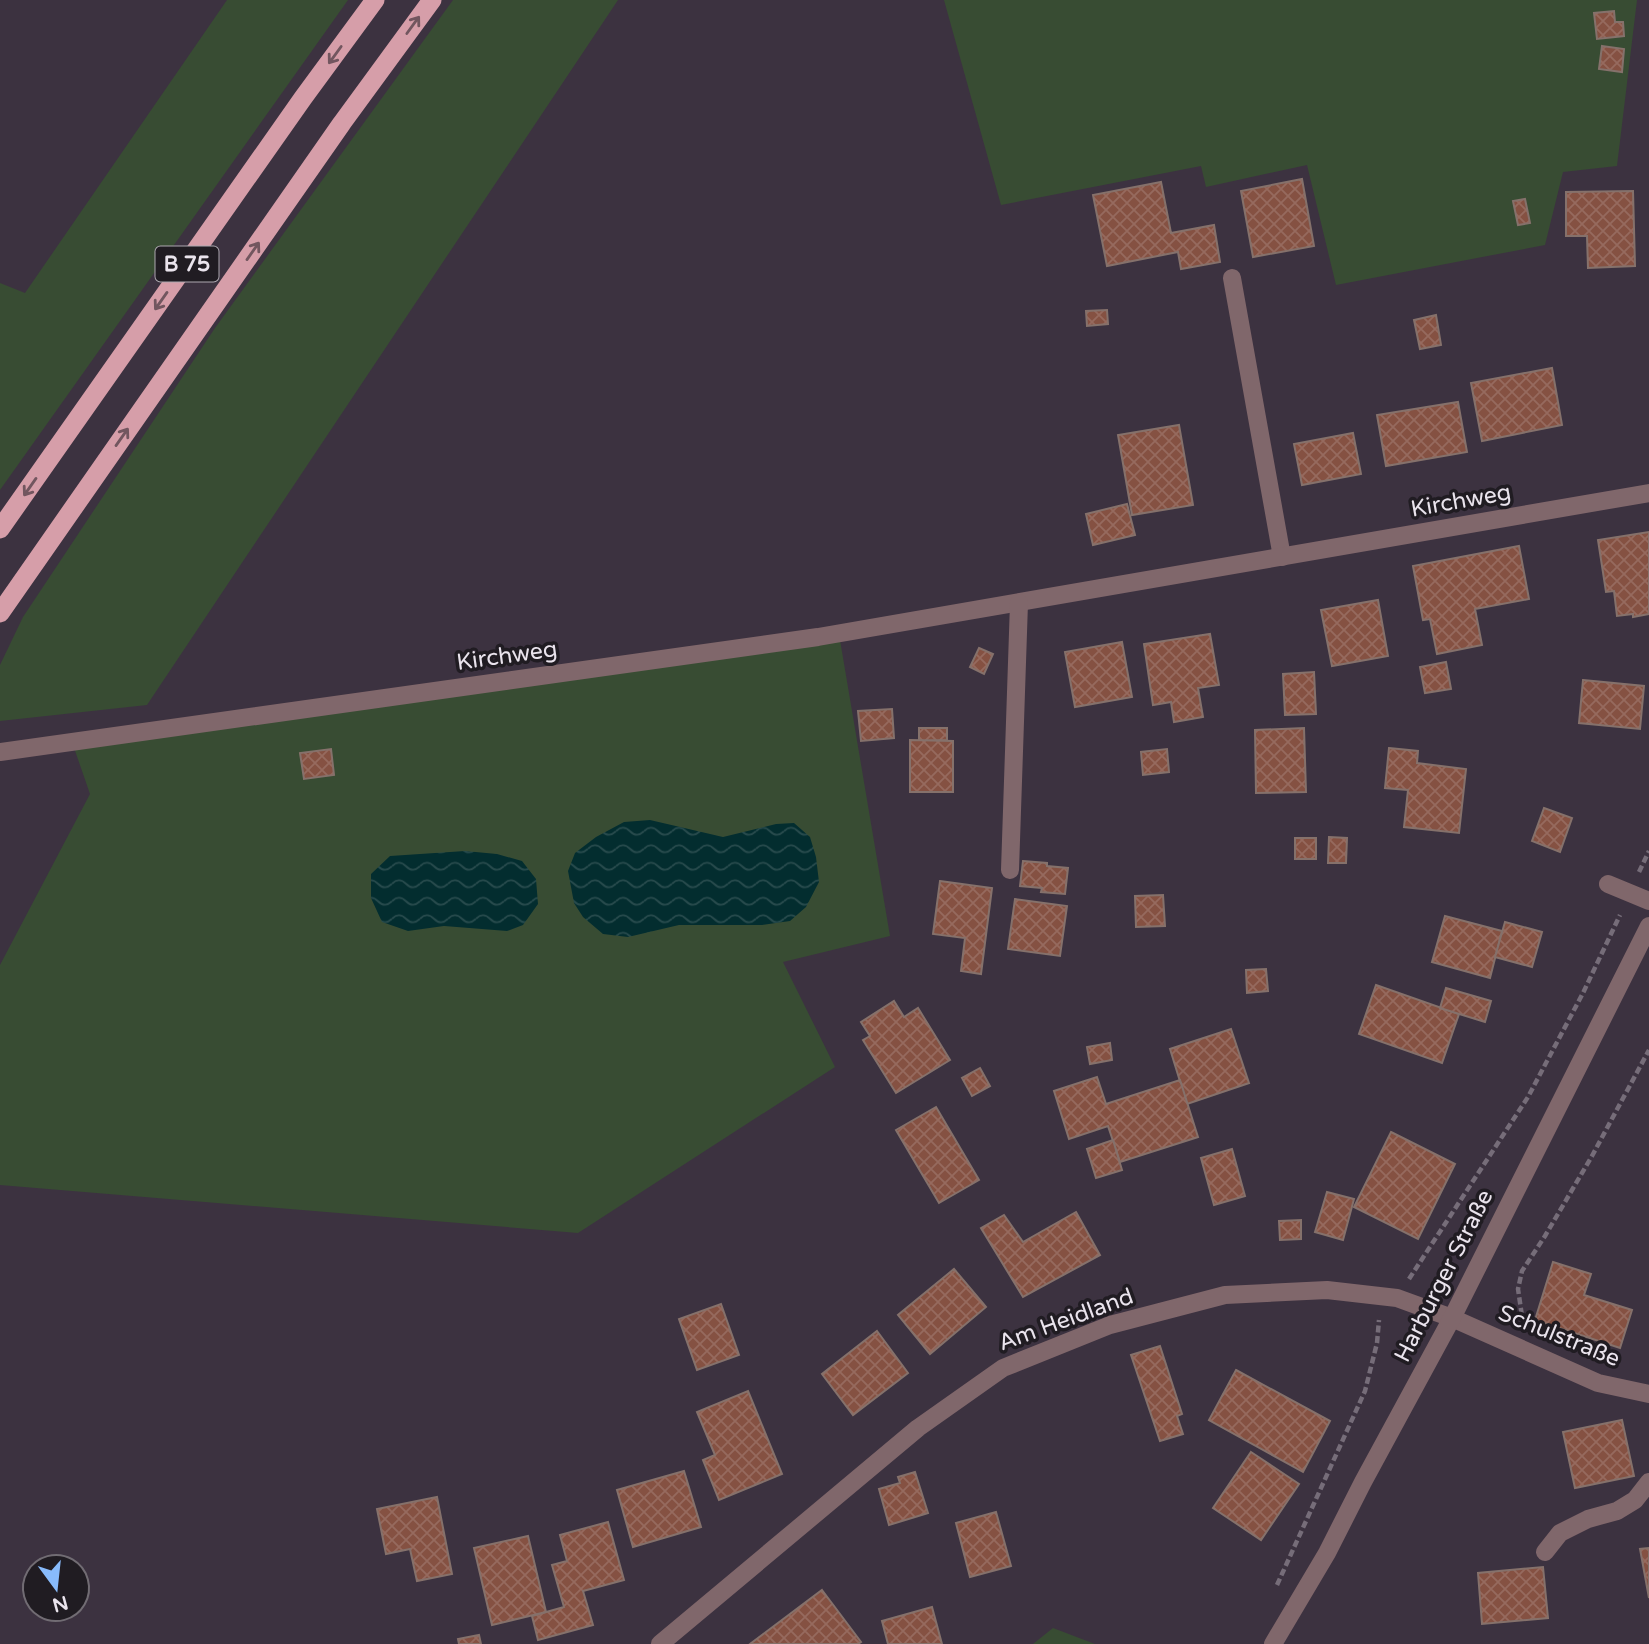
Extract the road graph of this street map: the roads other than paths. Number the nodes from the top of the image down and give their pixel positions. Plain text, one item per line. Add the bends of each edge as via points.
1 (375, 0) edge
2 (432, 0) edge
3 (1232, 278) dead end
4 (1649, 493) edge
5 (0, 529) edge
6 (1282, 557) junction
7 (1019, 603) junction
8 (0, 613) edge
9 (0, 752) edge
10 (1010, 870) dead end
11 (1608, 884) dead end
12 (1649, 901) edge
13 (1649, 926) edge
14 (1452, 1318) junction
15 (1649, 1395) edge
16 (1649, 1482) edge
17 (1545, 1552) dead end
18 (660, 1644) edge
19 (1273, 1644) edge

1 -> 5 highway, B 75
8 -> 2 highway, B 75
3 - 6 street
4 - 6 street, Kirchweg
6 - 7 street, Kirchweg
7 - 9 street, Kirchweg via 818,638
7 - 10 street
11 - 12 street
13 - 14 street, Harburger Straße
14 - 15 street, Schulstraße via 1598,1383
14 - 18 street, Am Heidland via 1396,1298 1327,1290 1225,1296 1110,1325 1003,1368 918,1428
14 - 19 street, Harburger Straße via 1327,1553
16 - 17 street via 1635,1500 1617,1511 1560,1533

